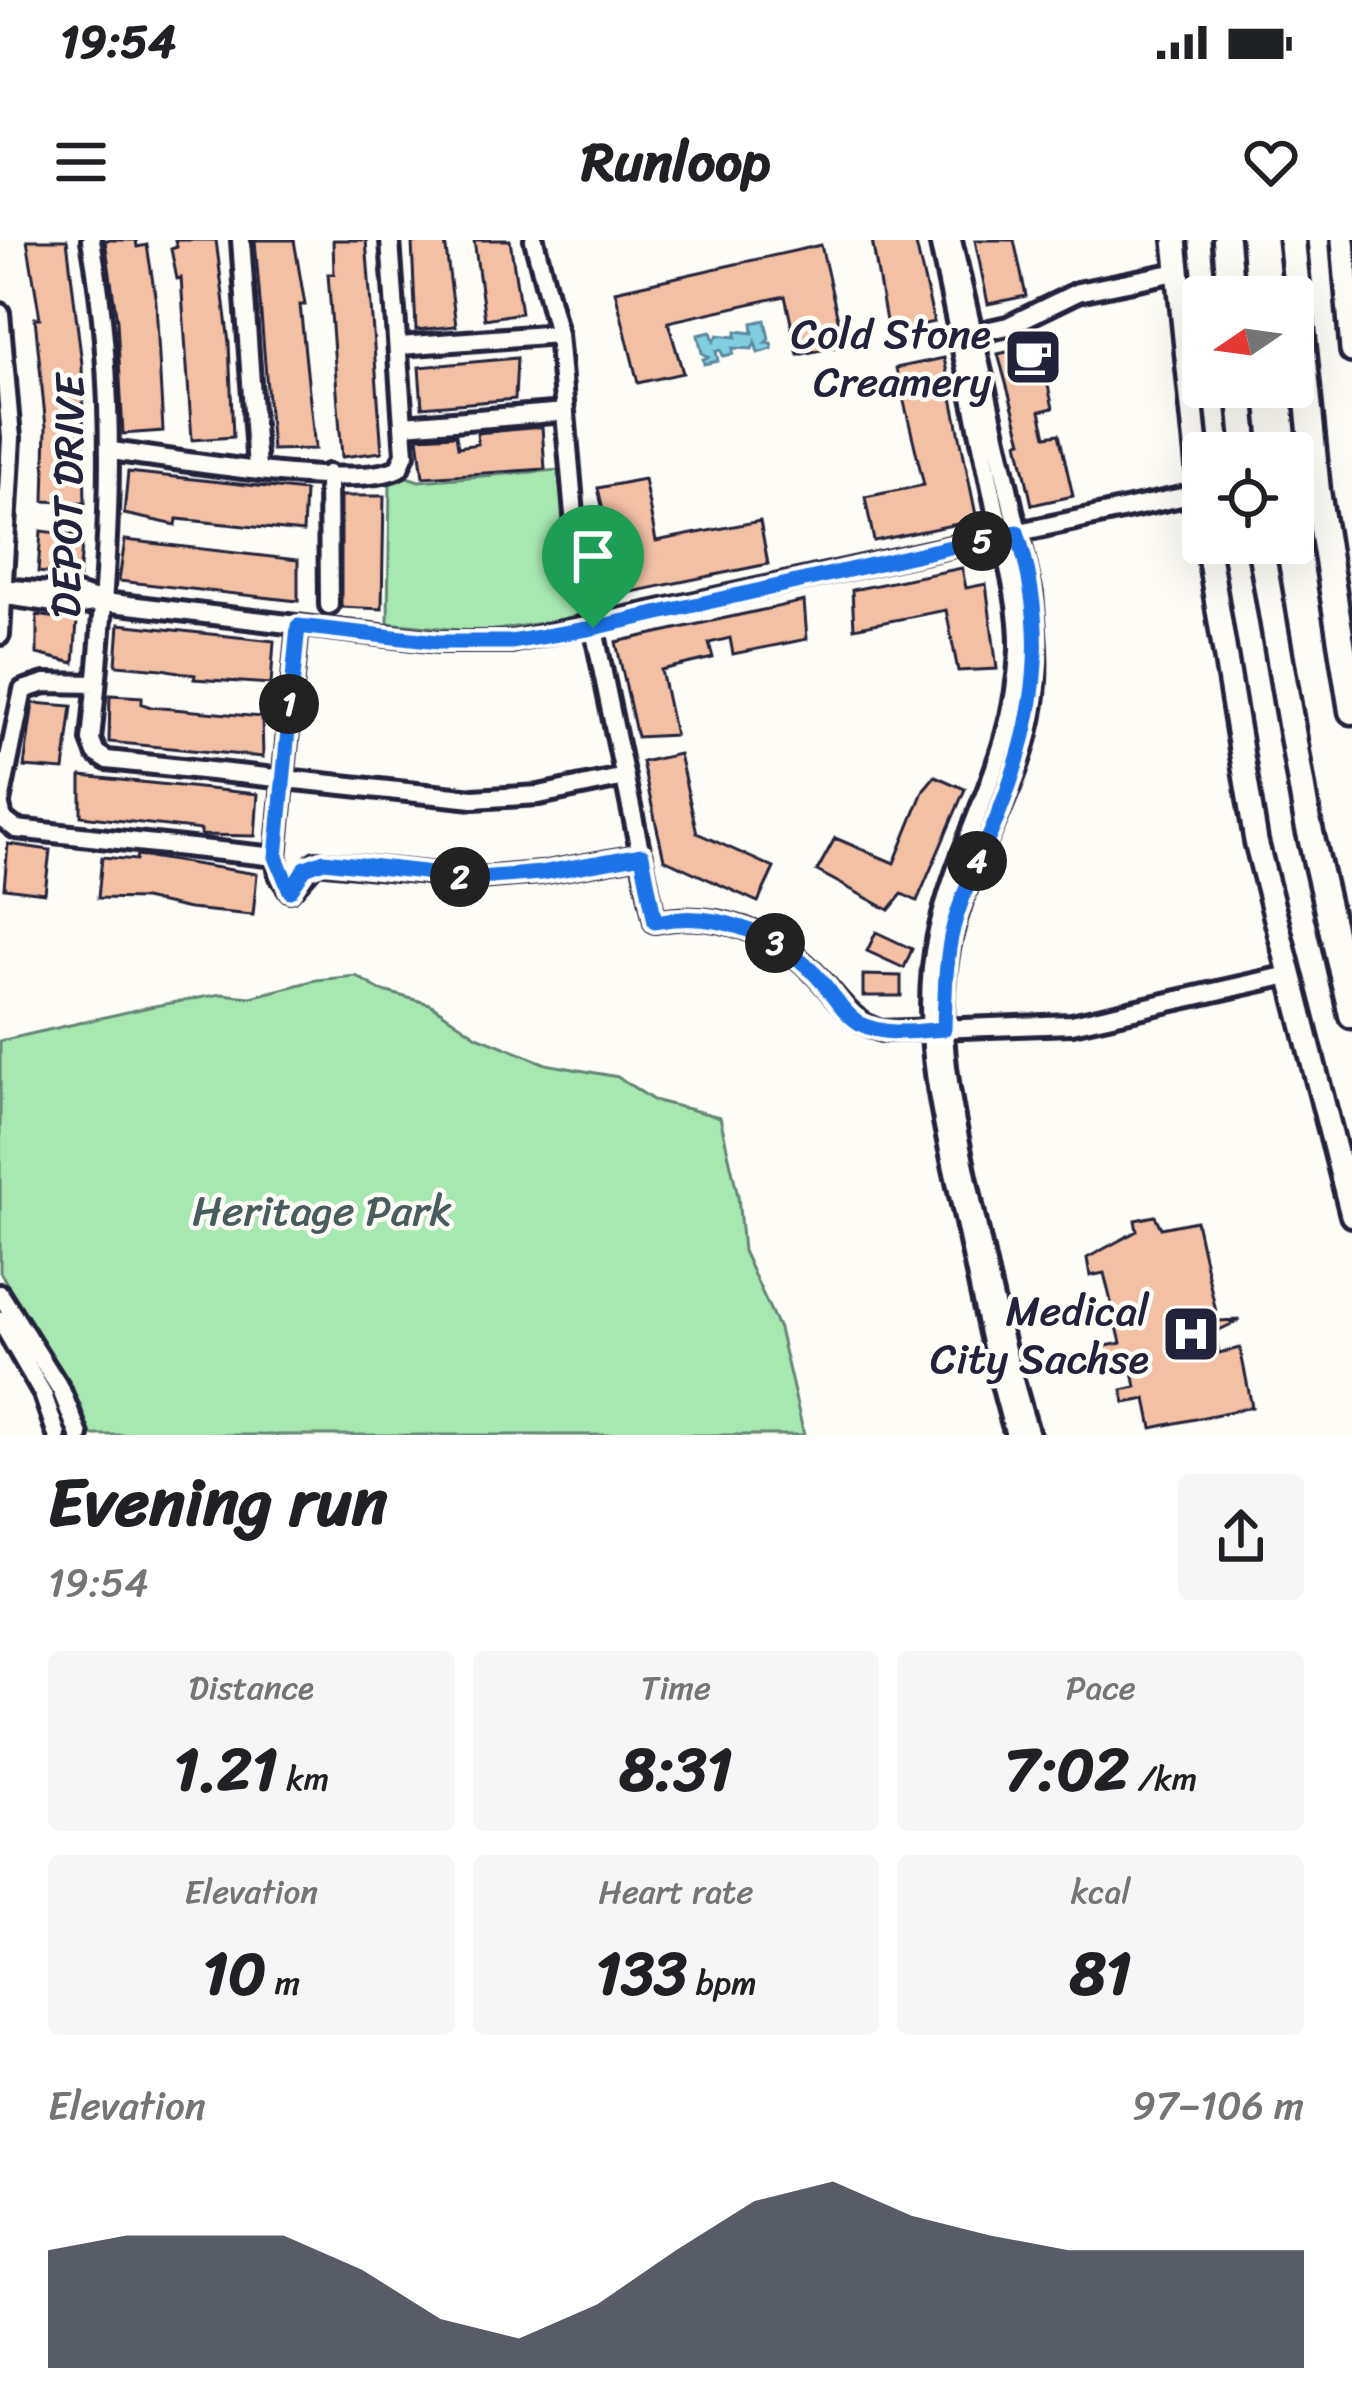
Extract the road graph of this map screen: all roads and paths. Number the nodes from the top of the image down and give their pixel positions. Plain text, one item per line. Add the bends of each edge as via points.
1 (91, 240) edge
2 (241, 240) edge
3 (390, 240) edge
4 (534, 240) edge
5 (939, 240) edge
6 (952, 240) edge
7 (1175, 240) edge
8 (1226, 240) edge
9 (1292, 240) edge
10 (1343, 240) edge
11 (1177, 272) junction
12 (1229, 276) edge
13 (0, 314) edge
14 (558, 334) junction
15 (966, 335) junction
16 (400, 346) junction
17 (1352, 351) edge
18 (4, 392) edge
19 (565, 412) junction
20 (404, 424) junction
21 (1194, 432) edge
22 (111, 451) junction
23 (257, 468) junction
24 (328, 474) junction
25 (1182, 507) edge
26 (1010, 534) junction
27 (1210, 564) edge
28 (1264, 564) edge
29 (2, 592) edge
30 (104, 602) junction
31 (329, 605) dead end
32 (298, 626) junction
33 (593, 628) junction
34 (0, 634) edge
35 (96, 684) junction
36 (1352, 711) edge
37 (625, 777) junction
38 (282, 778) junction
39 (1, 809) edge
40 (642, 855) junction
41 (276, 857) junction
42 (1288, 975) junction
43 (1352, 1016) edge
44 (938, 1029) junction
45 (1352, 1215) edge
46 (0, 1294) edge
47 (0, 1320) edge
48 (57, 1435) edge
49 (79, 1435) edge
50 (1015, 1435) edge
51 (1030, 1435) edge

1 - 22 street, DEPOT DRIVE
2 - 23 street
3 - 16 street
4 - 14 street
5 - 15 street
6 - 15 street
7 - 11 main road
8 - 12 highway
9 - 36 highway
10 - 17 main road
11 - 15 street via 1078,292 1008,326
11 - 21 main road
13 - 18 street
14 - 16 street
14 - 19 street
15 - 26 street
16 - 20 street
18 - 29 street
19 - 20 street
19 - 33 street via 570,499
20 - 24 street via 399,468
22 - 23 street
22 - 30 street, DEPOT DRIVE
23 - 24 street
24 - 31 street
25 - 26 street
26 - 33 street
26 - 44 street via 1032,594 1034,705 951,937
27 - 42 main road via 1256,841
28 - 43 highway via 1308,824
29 - 30 street via 75,606
29 - 34 street
30 - 32 street
30 - 35 street, DEPOT DRIVE
32 - 33 street via 476,643
32 - 38 street
33 - 37 street
35 - 38 street, DEPOT DRIVE via 91,740 107,760
35 - 39 street via 23,690
37 - 38 street via 472,800
37 - 40 street
38 - 41 street
39 - 41 street via 16,829
40 - 41 street via 478,878 324,861 305,868 290,891
40 - 44 street via 655,922 697,917 744,928 810,969 857,1022 881,1031
42 - 44 street via 1097,1020
42 - 45 main road
44 - 50 street via 933,1061 950,1155
44 - 51 street
46 - 49 street via 61,1390
47 - 48 street

